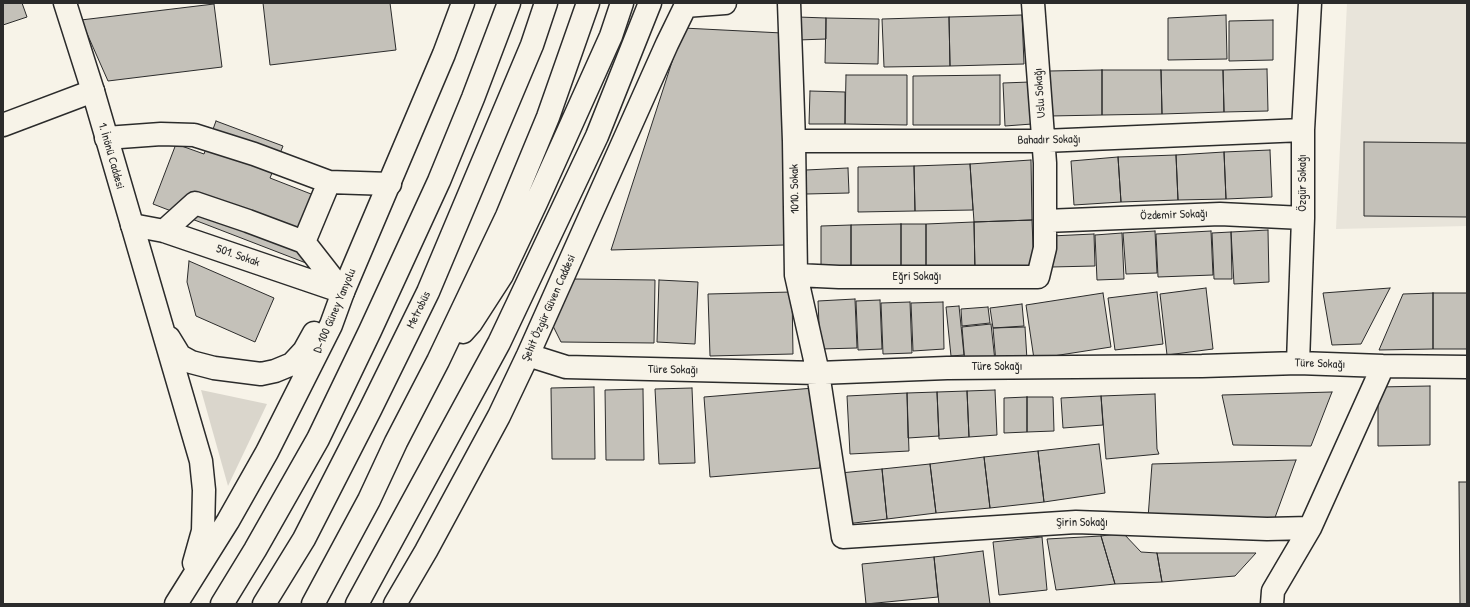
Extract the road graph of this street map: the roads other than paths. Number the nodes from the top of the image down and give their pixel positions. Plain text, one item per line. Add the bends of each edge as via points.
1 (65, 3) edge
2 (463, 3) edge
3 (510, 3) edge
4 (546, 3) edge
5 (588, 3) edge
6 (622, 3) edge
7 (650, 3) edge
8 (725, 3) edge
9 (789, 3) edge
10 (1033, 3) edge
11 (1310, 3) edge
12 (686, 4) edge
13 (93, 91) junction
14 (3, 125) edge
15 (1303, 130) junction
16 (597, 136) junction
17 (106, 138) junction
18 (794, 141) junction
19 (1043, 141) junction
20 (619, 150) junction
21 (329, 182) junction
22 (390, 184) junction
23 (1303, 218) junction
24 (1045, 221) junction
25 (132, 225) junction
26 (164, 231) junction
27 (304, 242) junction
28 (796, 275) junction
29 (1038, 278) joint
30 (343, 292) junction
31 (156, 309) junction
32 (528, 355) junction
33 (438, 361) junction
34 (1298, 363) junction
35 (1383, 366) junction
36 (1467, 367) edge
37 (818, 373) junction
38 (1310, 528) junction
39 (182, 595) edge
40 (222, 604) edge
41 (264, 604) edge
42 (313, 604) edge
43 (357, 604) edge
44 (395, 604) edge
45 (1272, 604) edge

1 - 13 main road, 1. İnönü Caddesi
2 - 22 main road, D-100 Güney Yanyolu
3 - 40 main road via 439,181 370,332 318,439
4 - 41 main road, Metrobüs via 532,45 428,292 304,539
5 - 33 main road via 548,117 510,209
6 - 33 main road via 611,36 502,274 471,323
7 - 16 main road
8 - 12 main road
9 - 18 main road, 1010. Sokak
10 - 19 main road, Uslu Sokağı
11 - 15 main road, Özgür Sokağı
12 - 20 main road, Şehit Özgür Güven Caddesi
13 - 14 main road
13 - 17 main road, 1. İnönü Caddesi
15 - 19 main road, Bahadır Sokağı
15 - 23 main road, Özgür Sokağı
16 - 20 main road
16 - 43 main road via 498,343
17 - 21 main road via 161,134 194,136 254,154
17 - 25 main road, 1. İnönü Caddesi
18 - 19 main road, Bahadır Sokağı
18 - 28 main road, 1010. Sokak
19 - 24 main road, Uslu Sokağı
20 - 32 main road, Şehit Özgür Güven Caddesi
21 - 22 main road
21 - 27 main road
22 - 30 main road, D-100 Güney Yanyolu
23 - 24 main road, Özdemir Sokağı via 1220,214
23 - 34 main road, Özgür Sokağı
24 - 29 main road, Uslu Sokağı via 1045,248
25 - 26 main road, 501. Sokak
25 - 31 main road, 1. İnönü Caddesi
26 - 27 main road via 195,203
26 - 30 main road, 501. Sokak
27 - 30 main road
28 - 29 main road, Eğri Sokağı
28 - 37 main road, 1010. Sokak
30 - 31 main road via 292,364 260,374 214,368 180,356
30 - 39 main road, D-100 Güney Yanyolu via 331,325 267,452
31 - 39 main road via 201,462 204,483 203,531
32 - 37 main road, Türe Sokağı via 566,367
32 - 44 main road, Şehit Özgür Güven Caddesi via 499,416
33 - 42 main road via 369,500
34 - 35 main road, Türe Sokağı
34 - 37 main road, Türe Sokağı via 947,368
35 - 36 main road, Türe Sokağı
35 - 38 main road
37 - 38 main road, Şirin Sokağı via 843,537 1076,522 1267,529
38 - 45 main road via 1273,591

